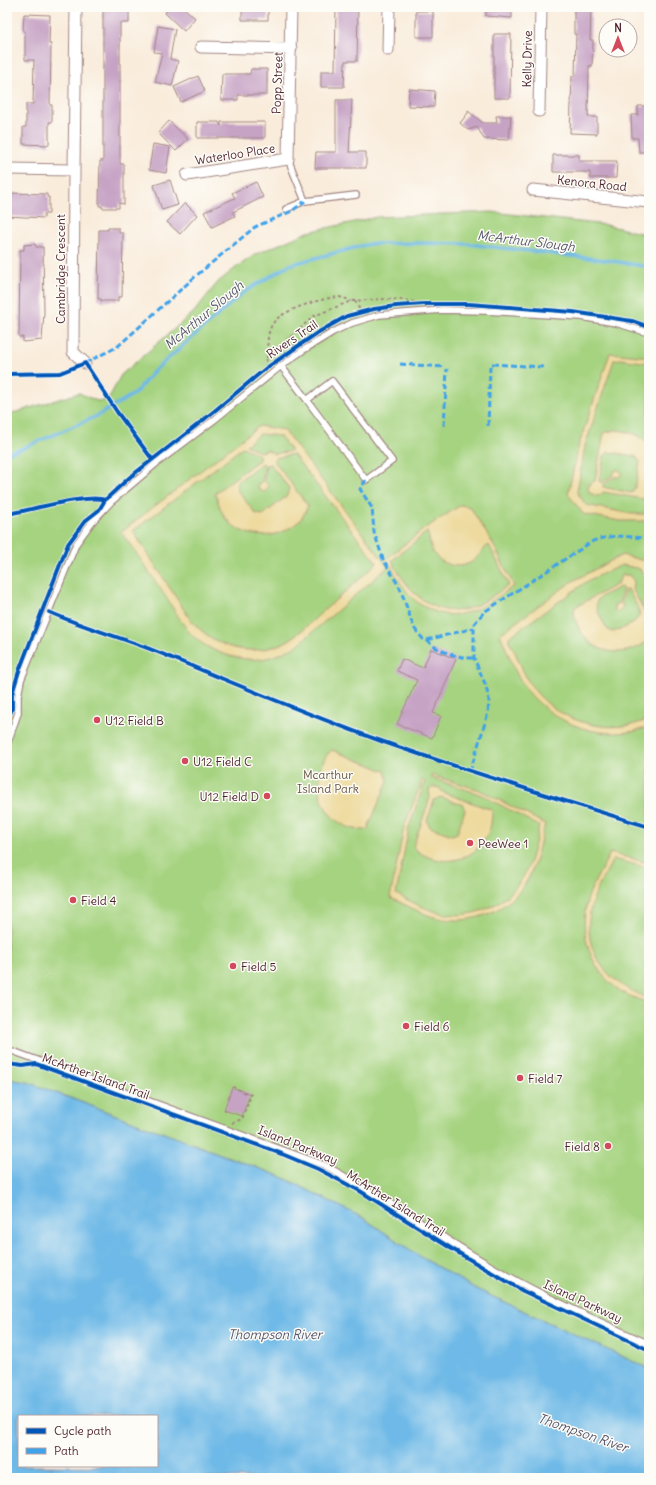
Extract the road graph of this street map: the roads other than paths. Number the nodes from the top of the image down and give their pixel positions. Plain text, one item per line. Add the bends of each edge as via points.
1 (76, 7) edge
2 (291, 7) edge
3 (389, 7) edge
4 (541, 7) edge
5 (201, 47) dead end
6 (291, 49) junction
7 (388, 50) dead end
8 (539, 111) dead end
9 (288, 159) junction
10 (7, 169) edge
11 (74, 170) junction
12 (187, 175) dead end
13 (533, 190) dead end
14 (356, 195) dead end
15 (305, 202) junction
16 (649, 202) edge
17 (286, 209) dead end
18 (649, 333) edge
19 (85, 363) dead end
20 (281, 366) junction
21 (307, 400) junction
22 (7, 745) edge
23 (7, 1049) edge
24 (649, 1344) edge

1 - 11 street, Cambridge Crescent
2 - 6 street, Popp Street
3 - 7 street
4 - 8 street, Kelly Drive
5 - 6 street
6 - 9 street, Popp Street
9 - 12 street, Waterloo Place
9 - 15 lane
10 - 11 street
11 - 19 street, Cambridge Crescent via 73,352
13 - 16 street, Kenora Road
14 - 15 lane
15 - 17 lane
18 - 20 lane via 616,323 581,317 442,310 400,313 352,323 319,340
20 - 21 lane
20 - 22 lane via 111,502 76,544 21,680 18,713
21 - 21 lane via 332,381 392,461 366,480
23 - 24 lane, Island Parkway via 324,1166 356,1182 512,1278

